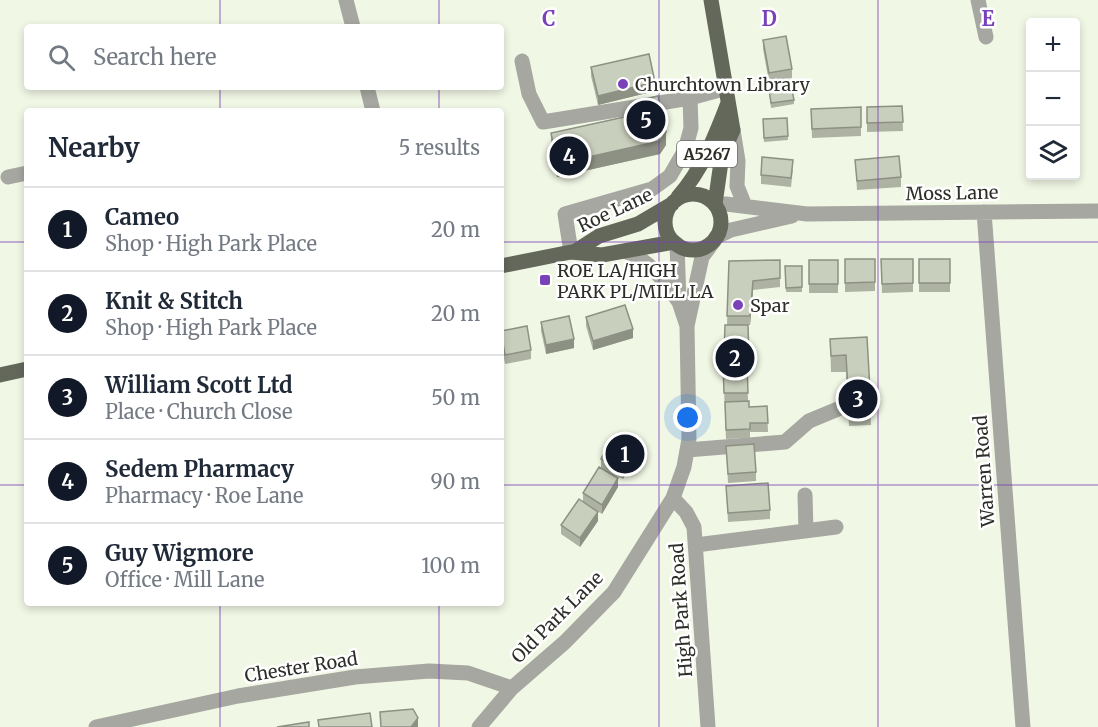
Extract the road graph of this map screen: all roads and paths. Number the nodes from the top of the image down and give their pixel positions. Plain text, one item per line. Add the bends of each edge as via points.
1 (346, 0) edge
2 (711, 0) edge
3 (978, 0) edge
4 (352, 24) edge
5 (986, 37) dead end
6 (522, 61) dead end
7 (368, 90) edge
8 (728, 96) junction
9 (690, 98) junction
10 (372, 108) edge
11 (733, 130) junction
12 (24, 174) edge
13 (8, 177) dead end
14 (674, 202) junction
15 (715, 204) junction
16 (746, 206) junction
17 (1098, 211) edge
18 (984, 212) junction
19 (807, 214) junction
20 (715, 239) junction
21 (676, 243) junction
22 (625, 251) junction
23 (573, 252) junction
24 (504, 265) edge
25 (679, 302) junction
26 (687, 326) junction
27 (24, 370) edge
28 (0, 375) edge
29 (838, 409) dead end
30 (687, 450) junction
31 (805, 495) dead end
32 (673, 498) junction
33 (836, 528) dead end
34 (806, 531) junction
35 (696, 545) junction
36 (512, 688) junction
37 (96, 727) edge
38 (479, 727) edge
39 (708, 727) edge
40 (1023, 727) edge

1 - 4 street
2 - 8 main road, A5267
3 - 5 street
6 - 9 street via 528,94 543,122
7 - 10 street
8 - 9 street
8 - 11 main road, A5267
8 - 14 main road, A5267 via 706,156
9 - 23 street via 691,128 685,150 670,176 652,189 565,214
11 - 15 main road, A5267 via 722,155
11 - 16 street via 737,186
12 - 13 street
14 - 15 main road via 692,194
14 - 21 main road via 667,211 666,228
14 - 23 main road, Roe Lane / A5267 via 638,224 599,236
15 - 16 street, Moss Lane
15 - 20 main road via 721,221
16 - 19 street, Moss Lane
17 - 18 street, Moss Lane
18 - 19 street, Moss Lane
18 - 40 street, Warren Road
19 - 20 street, Moss Lane via 747,225
20 - 21 main road via 692,250
20 - 26 street via 702,257
21 - 22 main road, Roe Lane / A5267
21 - 25 street
22 - 23 main road, Roe Lane / A5267 via 603,255
22 - 25 street via 651,265
23 - 24 main road, Roe Lane / A5267
25 - 26 street
26 - 30 street, Old Park Lane
27 - 28 main road
29 - 30 street via 809,421 785,442
30 - 32 street, Old Park Lane
31 - 34 street
32 - 35 street, High Park Road via 694,527
32 - 36 street, Old Park Lane via 614,592
33 - 34 street
34 - 35 street
35 - 39 street, High Park Road
36 - 37 street, Chester Road via 468,673 429,671 355,677 238,696
36 - 38 street, Old Park Lane

